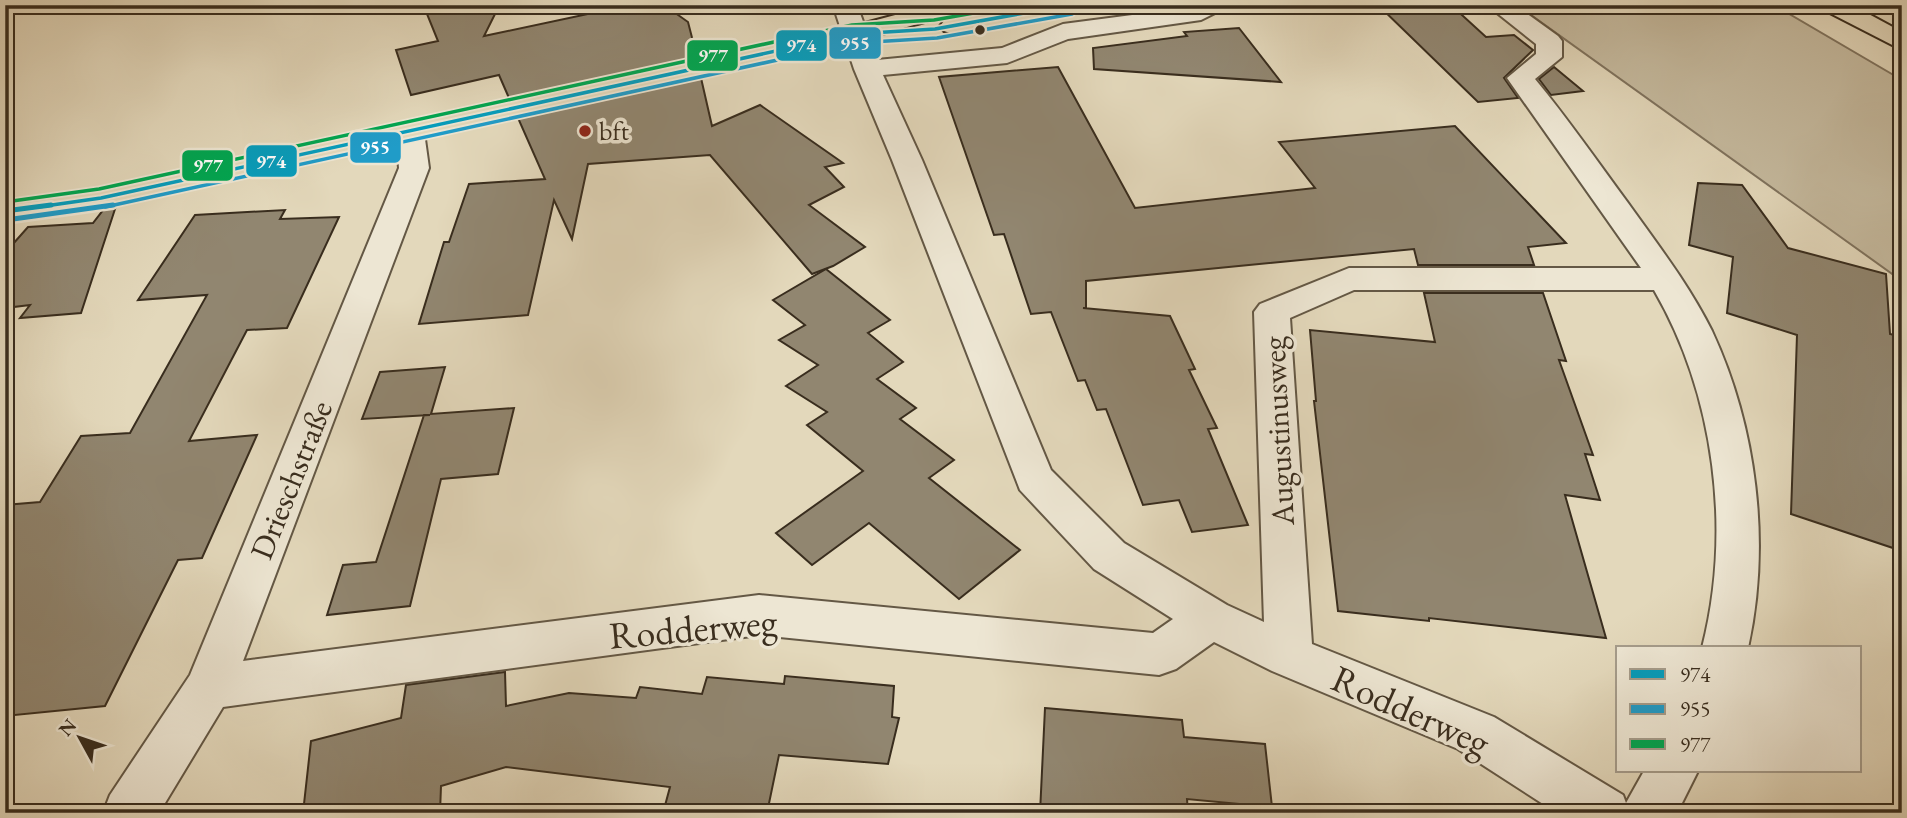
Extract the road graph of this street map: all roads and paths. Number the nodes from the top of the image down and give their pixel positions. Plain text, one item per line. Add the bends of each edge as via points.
1 (980, 5) edge
2 (1070, 5) edge
3 (1212, 5) edge
4 (1499, 5) edge
5 (1833, 5) edge
6 (855, 36) edge
7 (1902, 42) edge
8 (410, 132) junction
9 (5, 211) edge
10 (1665, 279) junction
11 (1211, 620) junction
12 (1726, 646) edge
13 (1289, 656) junction
14 (209, 687) junction
15 (1672, 772) edge
16 (129, 813) edge
17 (1604, 813) edge
18 (1648, 813) edge

1 - 6 main road via 925,14
2 - 6 main road via 935,29
3 - 6 street via 1192,15 1063,32 1007,55
4 - 10 street via 1549,41 1549,57 1520,78
5 - 7 main road
6 - 8 main road
6 - 11 street, Rodderweg via 1034,479 1109,556
8 - 9 main road via 102,198
8 - 14 street, Drieschstraße via 414,168
10 - 12 street via 1702,351 1734,473 1739,549
10 - 13 street, Augustinusweg via 1349,279 1272,312
11 - 13 street, Rodderweg
11 - 14 street, Rodderweg via 1159,654 759,615
13 - 17 street, Rodderweg via 1476,733
14 - 16 street, Drieschstraße
15 - 18 street

